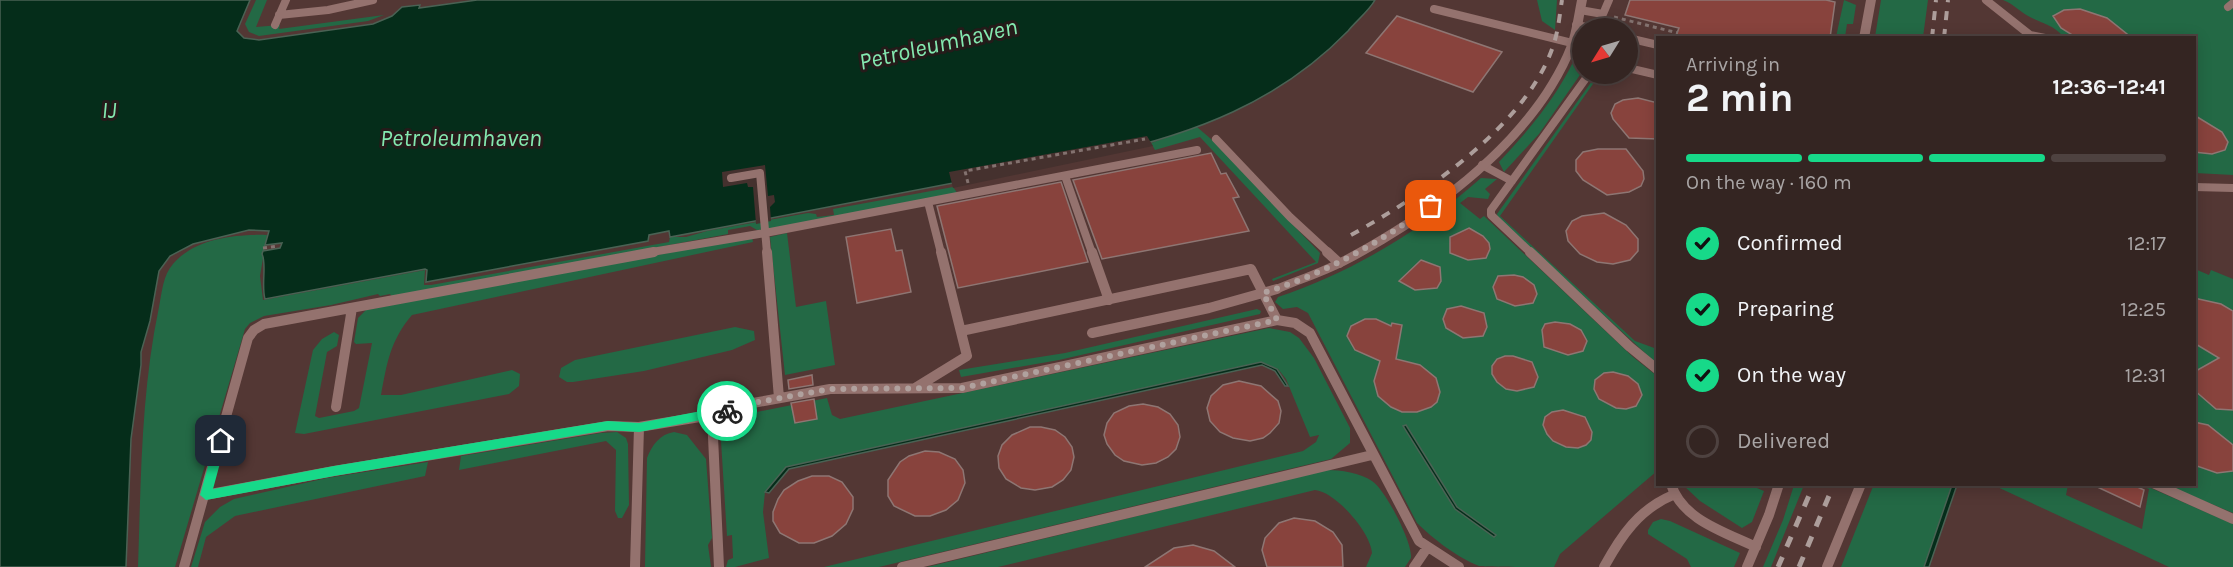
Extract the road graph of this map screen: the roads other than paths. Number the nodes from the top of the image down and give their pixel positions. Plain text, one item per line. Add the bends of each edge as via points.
1 (286, 0) edge
2 (374, 0) edge
3 (1609, 0) edge
4 (1869, 0) edge
5 (1986, 0) edge
6 (1581, 5) edge
7 (1434, 9) dead end
8 (279, 15) junction
9 (275, 25) dead end
10 (1864, 36) edge
11 (2026, 36) edge
12 (1638, 40) edge
13 (1572, 43) joint
14 (1656, 45) edge
15 (1638, 70) edge
16 (1656, 75) edge
17 (1582, 84) edge
18 (1216, 139) dead end
19 (1197, 150) dead end
20 (1482, 165) junction
21 (1065, 176) junction
22 (731, 177) dead end
23 (1512, 182) junction
24 (2196, 187) edge
25 (2233, 188) edge
26 (928, 202) junction
27 (765, 233) junction
28 (1339, 263) junction
29 (1277, 289) joint
30 (1263, 293) junction
31 (1109, 300) junction
32 (352, 308) junction
33 (1277, 320) junction
34 (961, 331) junction
35 (1092, 333) dead end
36 (1656, 368) edge
37 (913, 389) junction
38 (779, 398) junction
39 (336, 407) dead end
40 (712, 415) junction
41 (639, 427) junction
42 (1372, 455) junction
43 (1778, 486) edge
44 (1860, 486) edge
45 (2160, 486) edge
46 (1672, 490) edge
47 (206, 495) junction
48 (2233, 519) edge
49 (1756, 547) junction
50 (1426, 548) junction
51 (184, 567) edge
52 (635, 567) edge
53 (719, 567) edge
54 (902, 567) edge
55 (1414, 567) edge
56 (1459, 567) edge
57 (1604, 567) edge
58 (1747, 567) edge
59 (1827, 567) edge

1 - 8 lane
2 - 8 lane
3 - 6 lane via 1604,14
4 - 10 street
5 - 11 lane
7 - 13 lane
8 - 9 lane
12 - 14 lane
13 - 20 street via 1543,97
15 - 16 lane
17 - 23 lane
18 - 28 lane
19 - 21 lane
20 - 23 lane
20 - 28 street via 1414,218
21 - 26 lane
21 - 31 lane
22 - 27 lane via 760,173
23 - 36 lane via 1491,210 1494,220
24 - 25 lane
26 - 27 lane
26 - 34 lane
27 - 32 lane
27 - 38 lane
28 - 29 street
29 - 30 lane
30 - 31 lane via 1251,269
30 - 33 lane
30 - 35 lane
31 - 34 lane
32 - 39 lane
32 - 47 lane via 270,322 250,334
33 - 37 lane via 962,388
33 - 42 lane via 1295,323 1310,333
34 - 37 lane via 967,356
37 - 38 lane via 830,389
38 - 40 lane
40 - 41 lane
40 - 53 lane
41 - 47 lane via 608,426
41 - 52 lane
42 - 50 lane
42 - 54 lane
43 - 49 lane
44 - 59 lane
45 - 48 lane
46 - 49 lane via 1690,513
46 - 57 lane via 1636,516
47 - 51 lane
49 - 58 lane
50 - 55 lane
50 - 56 lane

